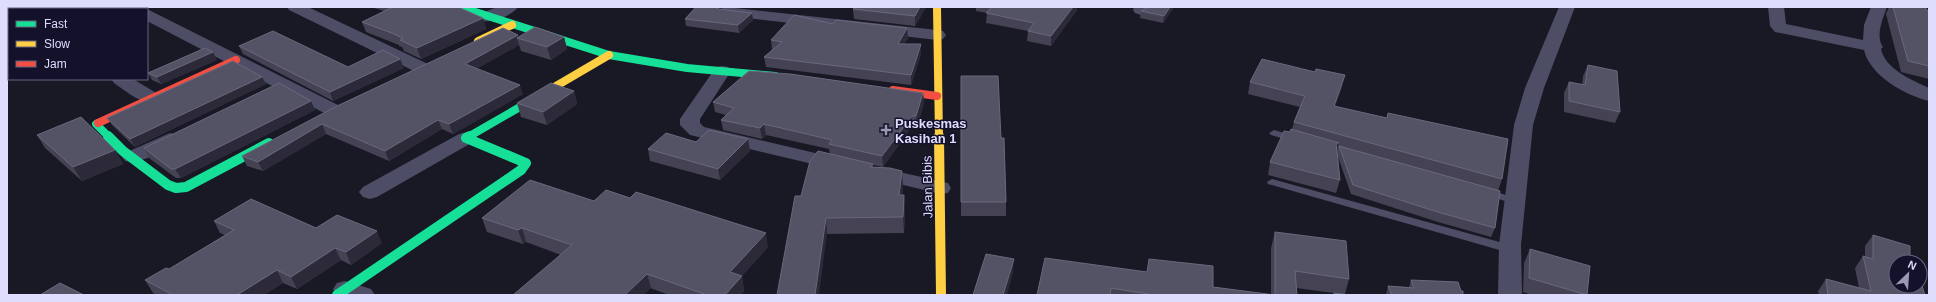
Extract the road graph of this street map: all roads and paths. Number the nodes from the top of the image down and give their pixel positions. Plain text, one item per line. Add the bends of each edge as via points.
1 (295, 7) edge
2 (460, 7) edge
3 (510, 7) edge
4 (937, 7) edge
5 (1567, 7) edge
6 (1776, 7) edge
7 (1879, 7) edge
8 (726, 12) edge
9 (148, 15) edge
10 (488, 17) junction
11 (512, 25) junction
12 (937, 35) junction
13 (470, 45) edge
14 (1874, 47) junction
15 (609, 55) junction
16 (236, 60) junction
17 (419, 69) edge
18 (722, 71) junction
19 (784, 77) edge
20 (122, 80) edge
21 (284, 84) junction
22 (883, 89) edge
23 (263, 94) edge
24 (1929, 95) edge
25 (937, 96) junction
26 (151, 98) junction
27 (331, 111) edge
28 (187, 130) edge
29 (1274, 133) dead end
30 (279, 138) edge
31 (466, 138) junction
32 (1304, 141) edge
33 (132, 157) junction
34 (1272, 182) dead end
35 (941, 188) junction
36 (1477, 190) edge
37 (370, 192) dead end
38 (1515, 201) junction
39 (1510, 249) junction
40 (348, 293) edge
41 (942, 295) edge
42 (1510, 295) edge

1 - 17 street
2 - 10 street
3 - 10 street
4 - 12 street, Jalan Bibis
5 - 38 street via 1526,115
6 - 14 street via 1778,26 1781,28
7 - 14 street via 1871,29
8 - 12 street
9 - 16 street
10 - 11 street
11 - 13 street
11 - 15 street
12 - 25 street, Jalan Bibis
14 - 24 street via 1875,58 1880,65 1917,90
15 - 18 street
15 - 31 street
16 - 21 street
16 - 26 street
18 - 19 street
18 - 35 street via 690,119 690,125 697,130
20 - 26 street
21 - 23 street
21 - 27 street
22 - 25 street
25 - 35 street, Jalan Bibis
26 - 33 street via 96,124
28 - 33 street
29 - 32 lane
30 - 33 street via 186,187 176,188 168,185
31 - 37 street
31 - 40 street via 526,163 521,170
34 - 39 lane
35 - 41 street, Jalan Bibis
36 - 38 lane
38 - 39 street
39 - 42 street

